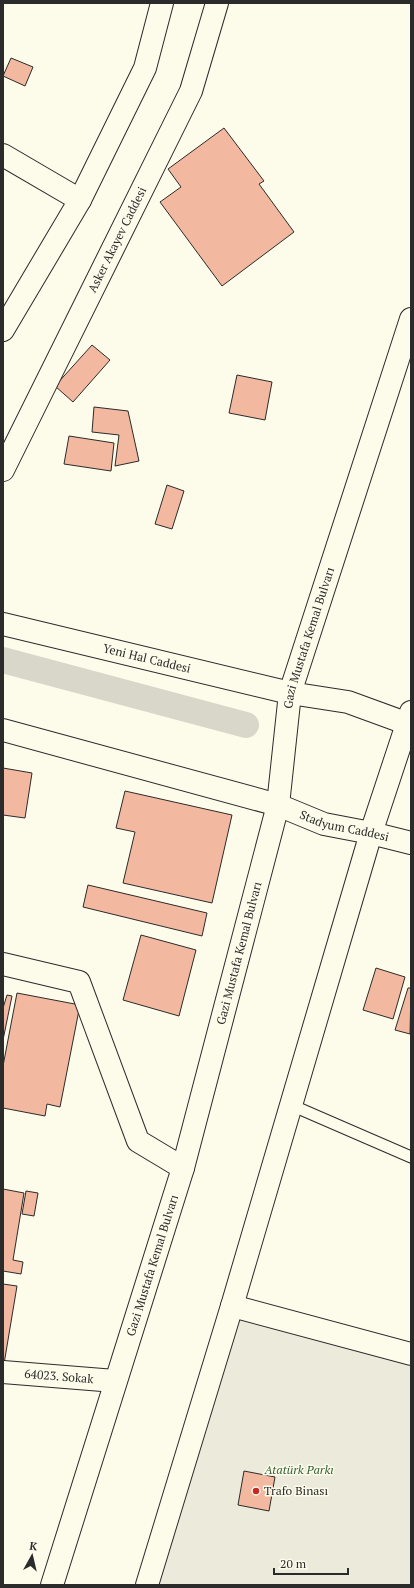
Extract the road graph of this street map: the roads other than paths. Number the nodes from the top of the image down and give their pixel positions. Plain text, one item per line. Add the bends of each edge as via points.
1 (162, 3) edge
2 (217, 3) edge
3 (3, 155) edge
4 (80, 200) junction
5 (411, 319) edge
6 (3, 330) edge
7 (3, 470) edge
8 (3, 624) edge
9 (290, 694) junction
10 (410, 721) edge
11 (3, 730) edge
12 (278, 805) junction
13 (371, 833) junction
14 (411, 843) edge
15 (3, 964) edge
16 (291, 1104) junction
17 (411, 1157) edge
18 (183, 1168) junction
19 (232, 1306) junction
20 (411, 1354) edge
21 (3, 1372) edge
22 (115, 1381) junction
23 (52, 1585) edge
24 (147, 1585) edge

1 - 4 main road via 145,68
2 - 7 main road, Asker Akayev Caddesi via 191,91
3 - 4 main road
4 - 6 main road
5 - 9 main road, Gazi Mustafa Kemal Bulvarı
8 - 9 main road, Yeni Hal Caddesi
9 - 10 main road via 348,702
9 - 12 main road, Gazi Mustafa Kemal Bulvarı
10 - 13 main road
11 - 12 main road
12 - 13 main road, Stadyum Caddesi via 324,824
12 - 18 main road, Gazi Mustafa Kemal Bulvarı
13 - 14 main road, Stadyum Caddesi
13 - 16 main road
15 - 18 main road via 79,982 138,1141
16 - 17 lane
16 - 19 main road
18 - 22 main road, Gazi Mustafa Kemal Bulvarı
19 - 20 main road
19 - 24 main road
21 - 22 main road, 64023. Sokak
22 - 23 main road, Gazi Mustafa Kemal Bulvarı

